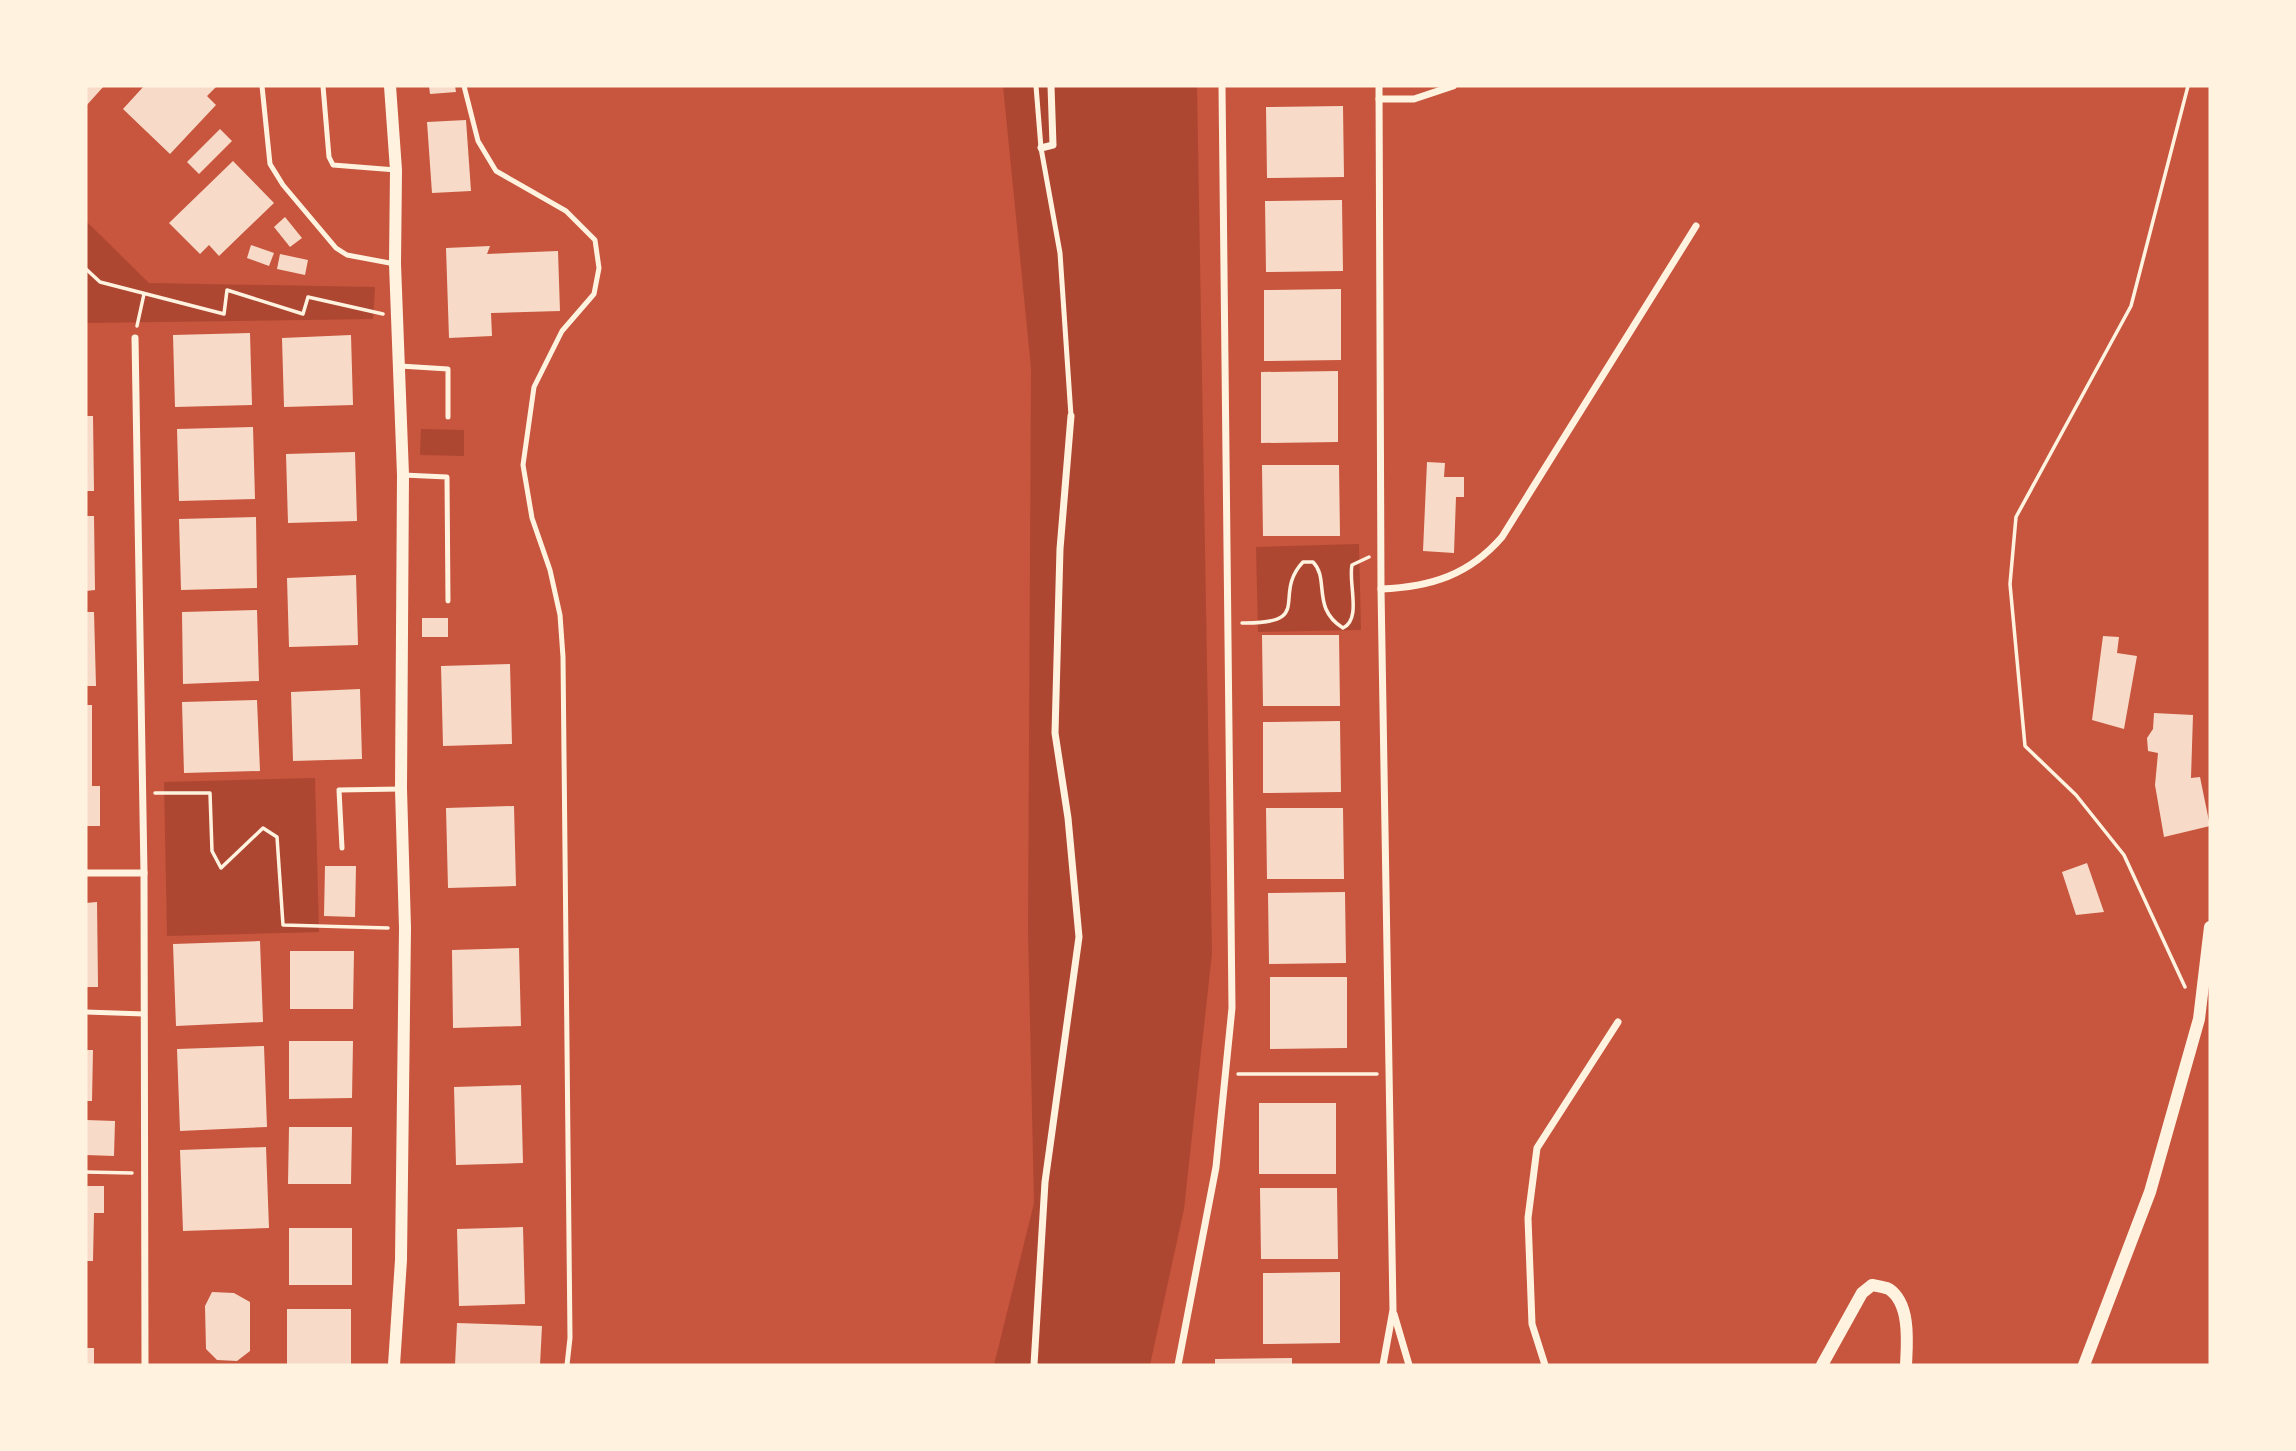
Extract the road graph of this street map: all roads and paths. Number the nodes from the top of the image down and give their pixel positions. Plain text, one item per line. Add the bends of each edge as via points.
1 (262, 86) edge
2 (323, 86) edge
3 (390, 86) edge
4 (464, 86) edge
5 (1036, 86) edge
6 (1051, 86) edge
7 (1222, 86) edge
8 (1379, 86) edge
9 (1453, 86) edge
10 (2188, 86) edge
11 (1379, 99) junction
12 (1041, 148) junction
13 (396, 170) junction
14 (1696, 226) dead end
15 (396, 264) junction
16 (86, 269) edge
17 (144, 293) junction
18 (398, 318) junction
19 (135, 338) joint
20 (400, 366) junction
21 (1071, 416) joint
22 (448, 417) dead end
23 (402, 475) junction
24 (1381, 555) junction
25 (1381, 589) junction
26 (448, 601) dead end
27 (1229, 623) junction
28 (401, 789) junction
29 (142, 792) junction
30 (342, 848) dead end
31 (86, 873) edge
32 (144, 873) junction
33 (2210, 927) edge
34 (405, 928) junction
35 (86, 1013) edge
36 (144, 1014) junction
37 (2199, 1019) junction
38 (1618, 1022) dead end
39 (1227, 1074) junction
40 (1390, 1074) junction
41 (86, 1172) edge
42 (145, 1174) junction
43 (1393, 1310) junction
44 (145, 1365) edge
45 (394, 1365) edge
46 (567, 1365) edge
47 (1034, 1365) edge
48 (1178, 1365) edge
49 (1383, 1365) edge
50 (1409, 1365) edge
51 (1545, 1365) edge
52 (1822, 1365) edge
53 (1906, 1365) edge
54 (2084, 1365) edge

1 - 15 lane via 270,164 282,185 336,248 347,255
2 - 13 lane via 333,165
3 - 13 street
4 - 46 lane via 478,141 496,171 566,211 595,240 599,268 594,294 562,331 534,387 523,465 532,518 560,615 563,657
5 - 12 lane
6 - 12 street via 1053,145
7 - 27 street
8 - 11 street
9 - 11 street via 1414,99
10 - 37 path via 2131,306 2016,517 2010,584 2025,746 2076,795 2124,855
11 - 24 street
12 - 21 lane via 1060,253
13 - 15 street
14 - 25 street via 1502,537 1471,567 1447,579
15 - 18 street
16 - 17 path via 100,282
17 - 18 path via 224,314 227,290 303,314 308,297
17 - 19 path
18 - 20 street
19 - 29 street
20 - 22 lane via 448,369
20 - 23 street
21 - 47 street via 1060,549 1055,733 1079,937 1045,1182
23 - 26 lane via 447,477
23 - 28 street
24 - 25 street
24 - 27 path via 1352,565 1354,617 1343,628 1327,613 1319,568 1313,562 1303,562 1297,568 1282,618 1272,624
25 - 40 street
27 - 39 street via 1233,967
28 - 30 lane via 340,790
28 - 34 street
29 - 32 street
29 - 34 path via 210,793 212,851 221,868 263,828 277,837 283,925
31 - 32 street
32 - 36 street
33 - 37 street
34 - 45 street via 401,1260
35 - 36 lane
36 - 42 street
37 - 54 street via 2150,1192
38 - 51 street via 1537,1148 1528,1218 1532,1324
39 - 40 path
39 - 48 street via 1206,1232
40 - 43 street
41 - 42 path
42 - 44 street
43 - 49 street
43 - 50 street
52 - 53 street via 1862,1293 1872,1285 1889,1289 1902,1307

